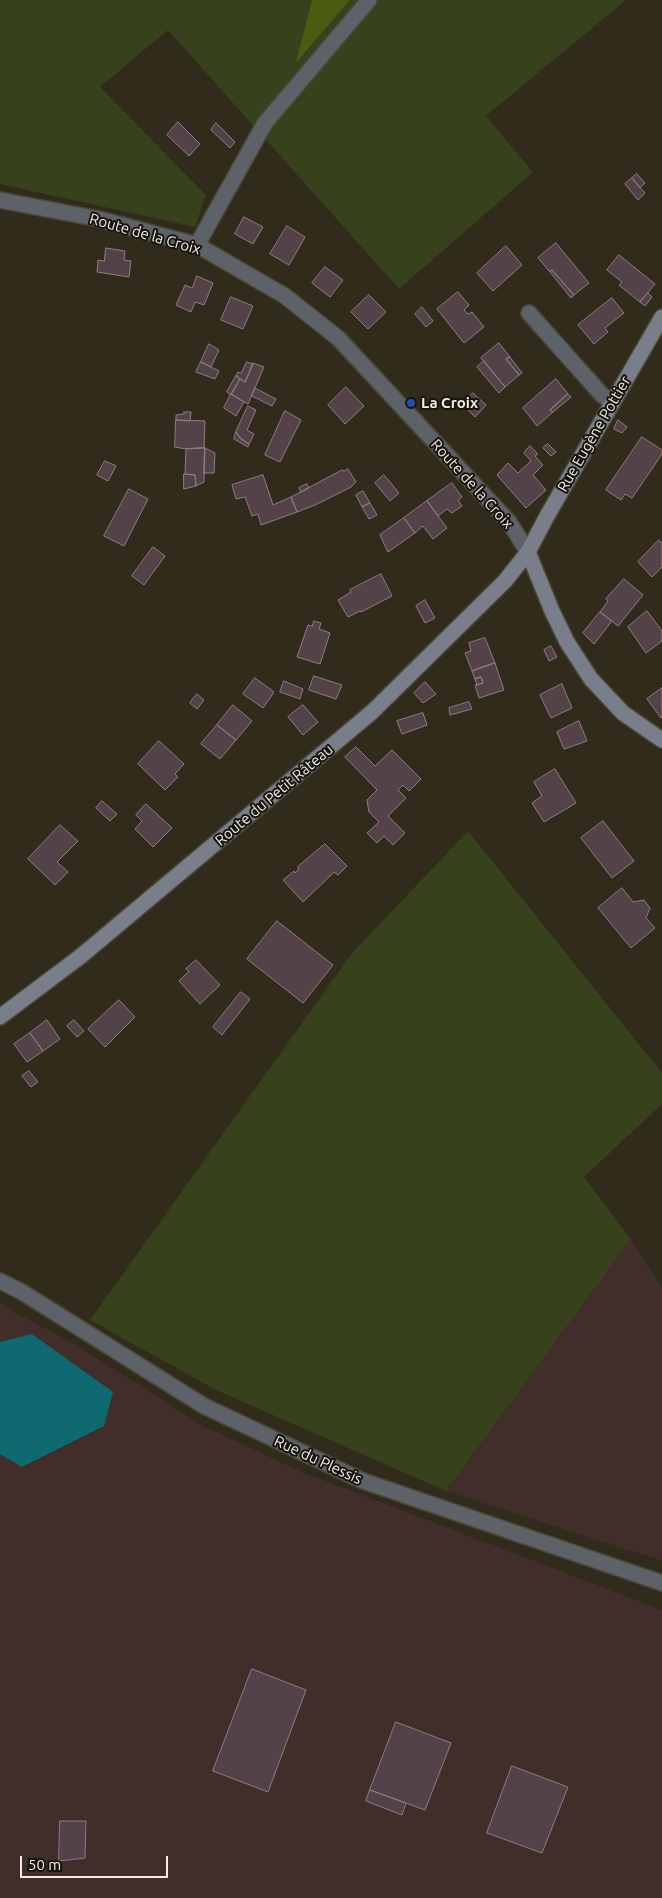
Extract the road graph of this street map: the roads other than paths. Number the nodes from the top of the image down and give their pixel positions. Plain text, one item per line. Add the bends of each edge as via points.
1 (369, 0) edge
2 (0, 200) edge
3 (197, 245) junction
4 (529, 313) dead end
5 (662, 317) edge
6 (612, 402) junction
7 (528, 552) junction
8 (662, 740) edge
9 (0, 1017) edge
10 (0, 1281) edge
11 (662, 1583) edge

1 - 3 street via 265,123
2 - 3 street, Route de la Croix via 99,220
3 - 7 street, Route de la Croix via 285,296 338,338 509,522
4 - 6 street via 602,395
5 - 6 street, Rue Eugène Pottier
6 - 7 street, Rue Eugène Pottier
7 - 8 street via 567,642 591,679 623,713
7 - 9 street, Route du Petit Râteau via 505,581 372,712 82,956
10 - 11 street, Rue du Plessis via 204,1406 363,1481

